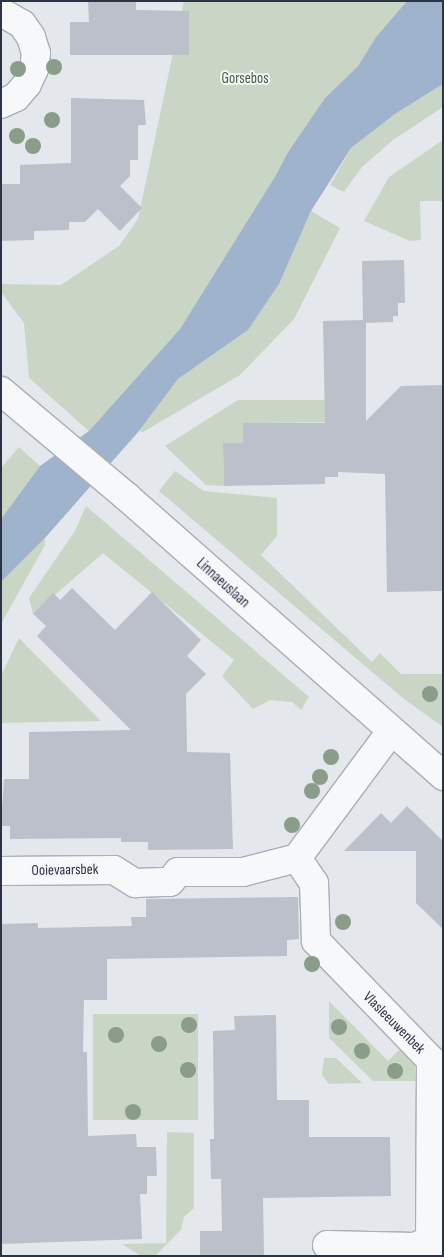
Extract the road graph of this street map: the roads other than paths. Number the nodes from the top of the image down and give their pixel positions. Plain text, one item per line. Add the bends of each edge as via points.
1 (1, 12) edge
2 (1, 104) edge
3 (1, 391) edge
4 (390, 733) junction
5 (443, 776) edge
6 (297, 858) junction
7 (1, 871) edge
8 (327, 1246) dead end
9 (436, 1246) edge

1 - 2 street via 22,24 36,53 34,69 27,84 16,97
3 - 4 street, Linnaeuslaan via 41,421 128,497
4 - 5 street, Linnaeuslaan
4 - 6 street
6 - 7 street, Ooievaarsbek via 243,872 178,872 170,882 135,883 114,870
6 - 9 street, Vlasleeuwenbek via 314,883 316,942 431,1060
8 - 9 street, Vlasleeuwenbek

